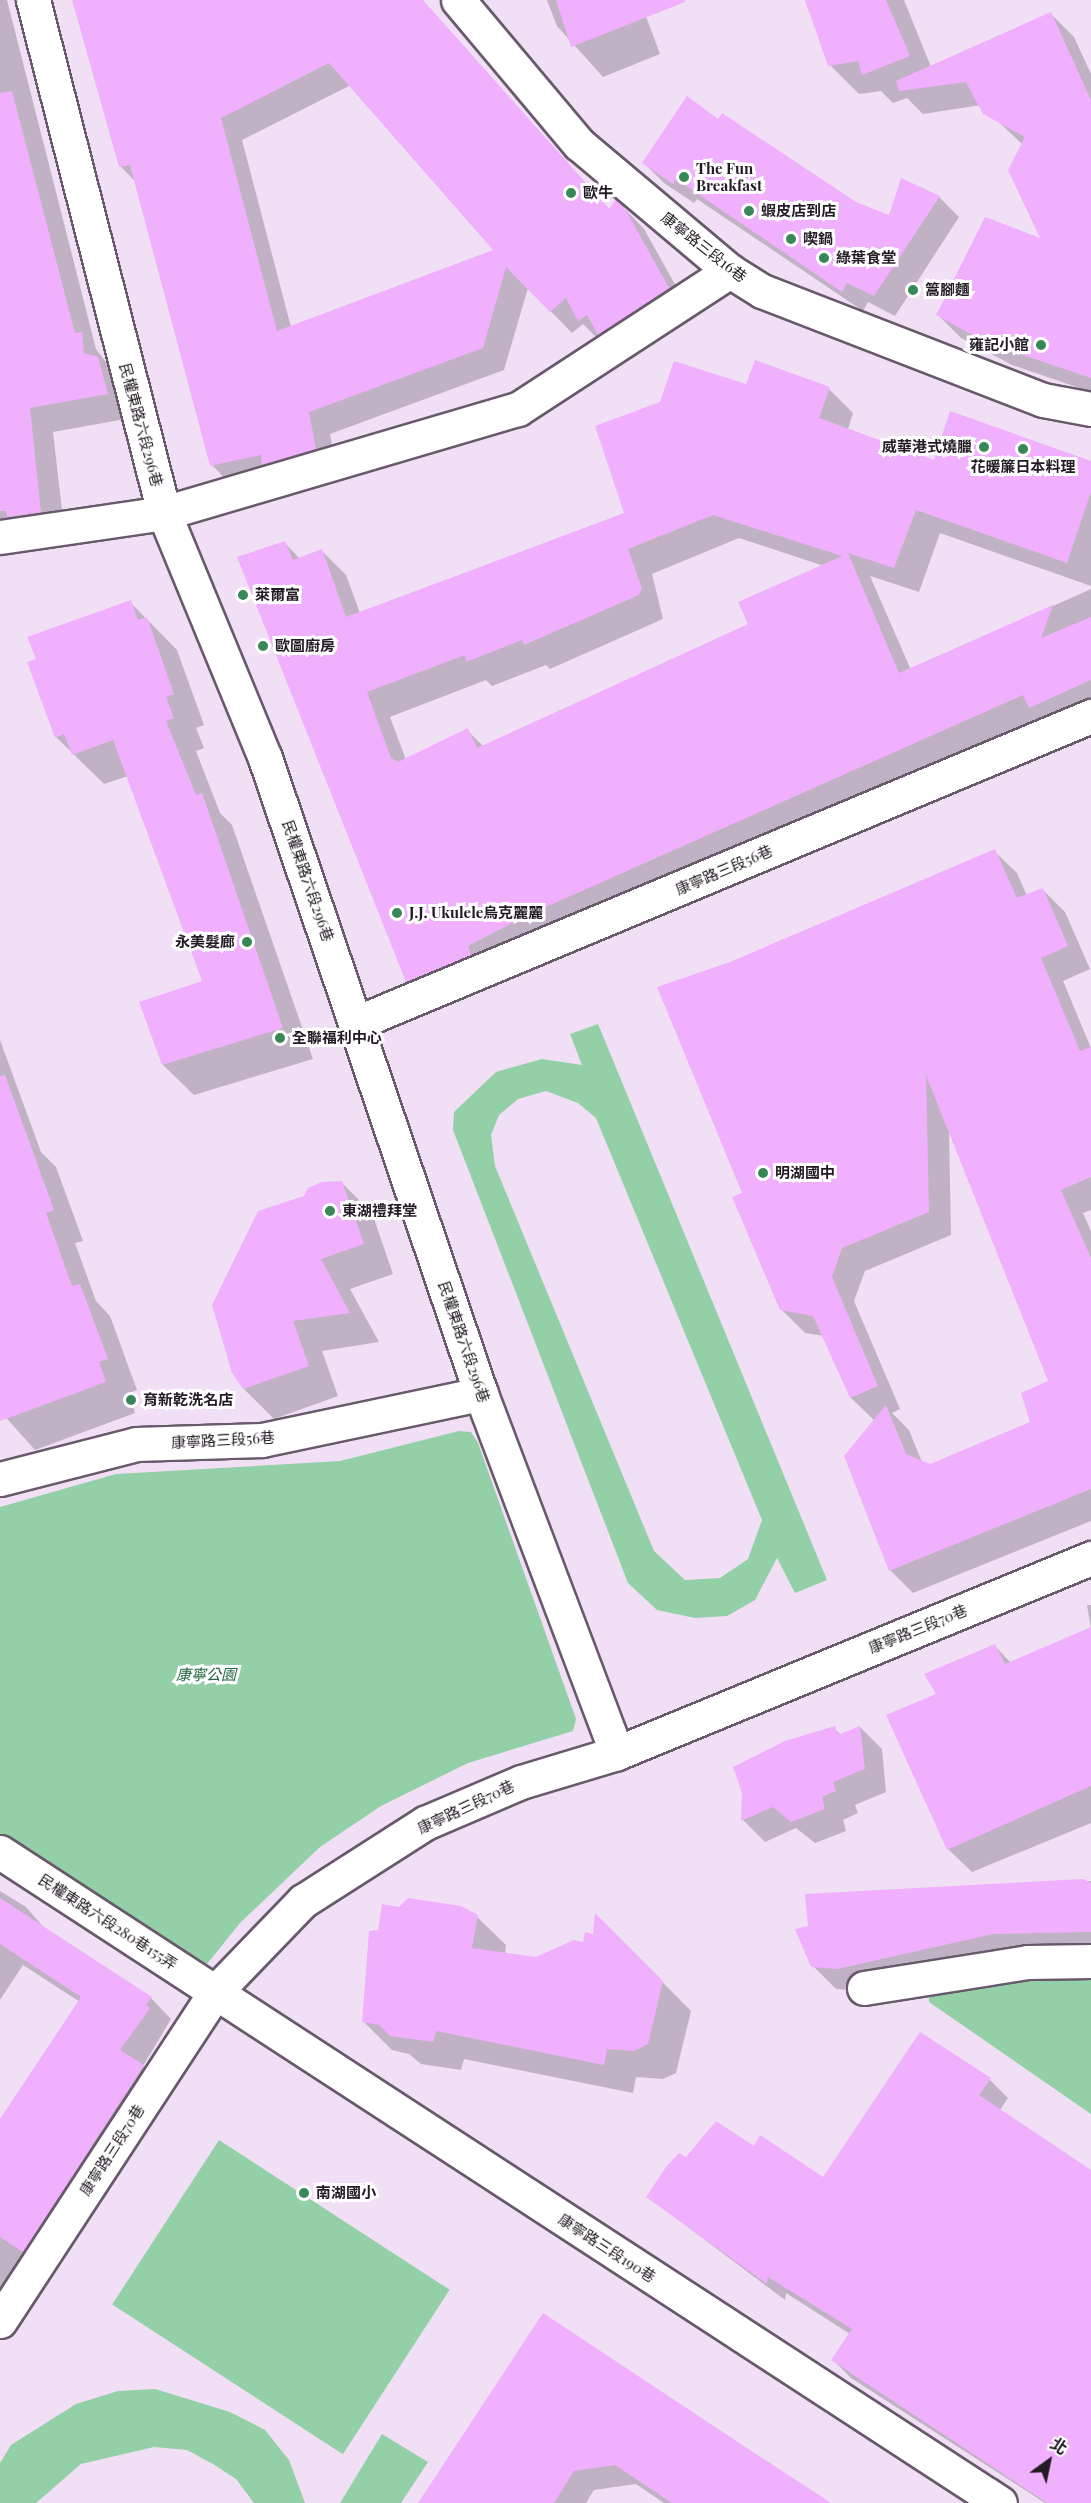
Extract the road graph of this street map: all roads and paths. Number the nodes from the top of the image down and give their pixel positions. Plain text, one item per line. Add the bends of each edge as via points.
1 (33, 0) edge
2 (458, 0) edge
3 (730, 271) junction
4 (1091, 409) edge
5 (164, 513) junction
6 (0, 537) edge
7 (1091, 716) edge
8 (356, 1023) junction
9 (482, 1394) junction
10 (0, 1479) edge
11 (1091, 1558) edge
12 (617, 1753) junction
13 (0, 1852) edge
14 (1091, 1961) edge
15 (864, 1988) dead end
16 (216, 1992) junction
17 (0, 2321) edge
18 (1000, 2503) edge

1 - 5 street, 民權東路六段296巷
2 - 3 street, 康寧路三段16巷 via 579,144
3 - 4 street, 康寧路三段16巷 via 762,291 1043,400
3 - 5 street via 518,409
5 - 6 street
5 - 8 street, 民權東路六段296巷 via 265,758
7 - 8 street, 康寧路三段56巷
8 - 9 street, 民權東路六段296巷
9 - 10 street, 康寧路三段56巷 via 262,1440 136,1444
9 - 12 street, 民權東路六段296巷
11 - 12 street, 康寧路三段70巷
12 - 16 street, 康寧路三段70巷 via 521,1782 425,1824 303,1900
13 - 16 street, 民權東路六段280巷155弄
14 - 15 street via 1028,1962
16 - 17 street, 康寧路三段70巷
16 - 18 street, 康寧路三段190巷

